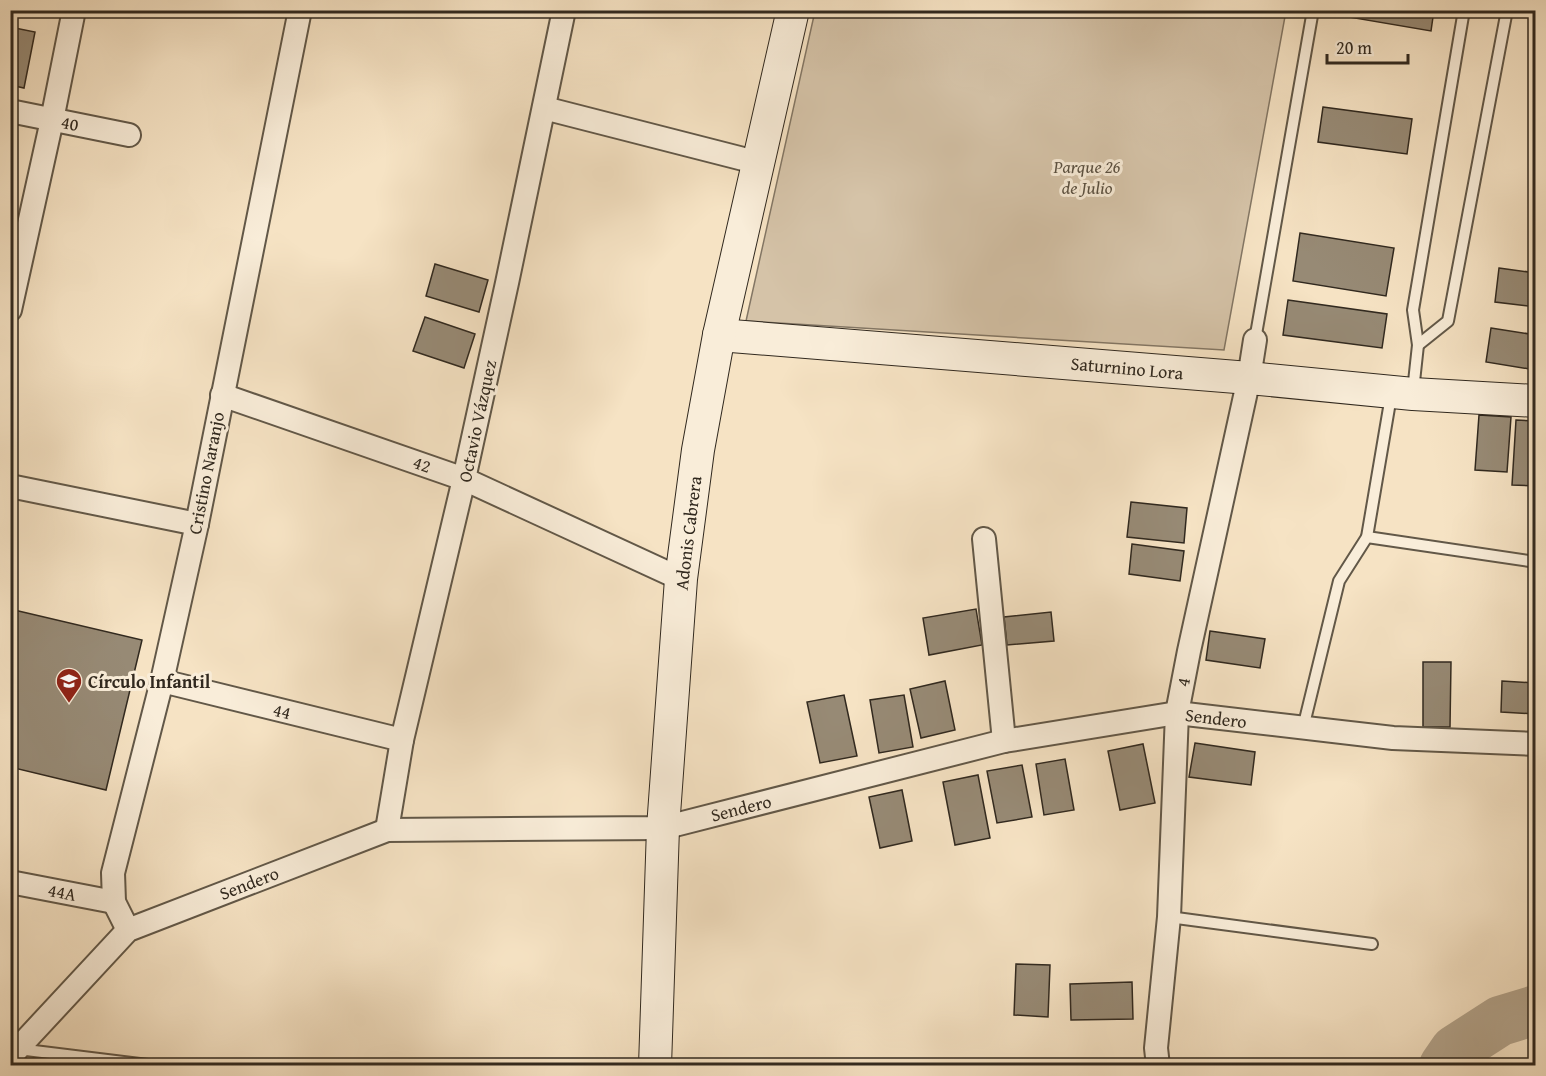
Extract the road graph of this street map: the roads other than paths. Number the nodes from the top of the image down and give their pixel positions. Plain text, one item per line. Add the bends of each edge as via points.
1 (74, 10) edge
2 (300, 10) edge
3 (564, 10) edge
4 (794, 10) edge
5 (1312, 10) edge
6 (1464, 10) edge
7 (1507, 10) edge
8 (544, 108) junction
9 (10, 111) edge
10 (52, 120) junction
11 (129, 135) dead end
12 (759, 164) junction
13 (10, 310) edge
14 (719, 335) junction
15 (1255, 340) joint
16 (1418, 345) junction
17 (1249, 378) junction
18 (1402, 393) junction
19 (222, 395) junction
20 (1536, 401) edge
21 (464, 478) junction
22 (10, 486) edge
23 (197, 524) junction
24 (1367, 537) junction
25 (984, 539) dead end
26 (1536, 562) edge
27 (681, 579) junction
28 (162, 681) junction
29 (1177, 713) junction
30 (1303, 728) junction
31 (402, 740) junction
32 (1004, 741) junction
33 (1536, 744) edge
34 (663, 828) junction
35 (387, 830) junction
36 (10, 882) edge
37 (114, 902) junction
38 (1169, 917) junction
39 (128, 930) junction
40 (1372, 944) dead end
41 (14, 1053) edge
42 (156, 1065) edge
43 (655, 1065) edge
44 (1158, 1065) edge

1 - 10 street
2 - 19 street, Cristino Naranjo
3 - 8 street, Octavio Vázquez
4 - 12 street, Adonis Cabrera
5 - 15 lane
6 - 16 lane via 1413,310
7 - 16 lane via 1448,321
8 - 12 street
8 - 21 street, Octavio Vázquez
9 - 10 street, 40
10 - 11 street, 40
10 - 13 street
12 - 14 street, Adonis Cabrera
14 - 17 street, Saturnino Lora
14 - 27 street, Adonis Cabrera via 698,450
15 - 17 street, 4
16 - 18 lane
17 - 18 street, Saturnino Lora
17 - 29 street, 4
18 - 20 street, Saturnino Lora
18 - 24 lane
19 - 21 street, 42
19 - 23 street, Cristino Naranjo
21 - 27 street, 42
21 - 31 street, Octavio Vázquez
22 - 23 street
23 - 28 street, Cristino Naranjo
24 - 26 lane
24 - 30 lane via 1339,581
25 - 32 street
27 - 34 street, Adonis Cabrera
28 - 31 street, 44
28 - 37 street, Cristino Naranjo via 114,873
29 - 30 street, Sendero
29 - 32 street, Sendero
29 - 38 street, 4
30 - 33 street, Sendero via 1393,738
31 - 35 street, Octavio Vázquez
32 - 34 street, Sendero
34 - 35 street, Sendero
34 - 43 street, Adonis Cabrera
35 - 39 street, Sendero
36 - 37 street, 44A
37 - 39 street, Cristino Naranjo
38 - 40 lane
38 - 44 street, 4 via 1156,1048
39 - 41 street, Sendero
41 - 42 lane

